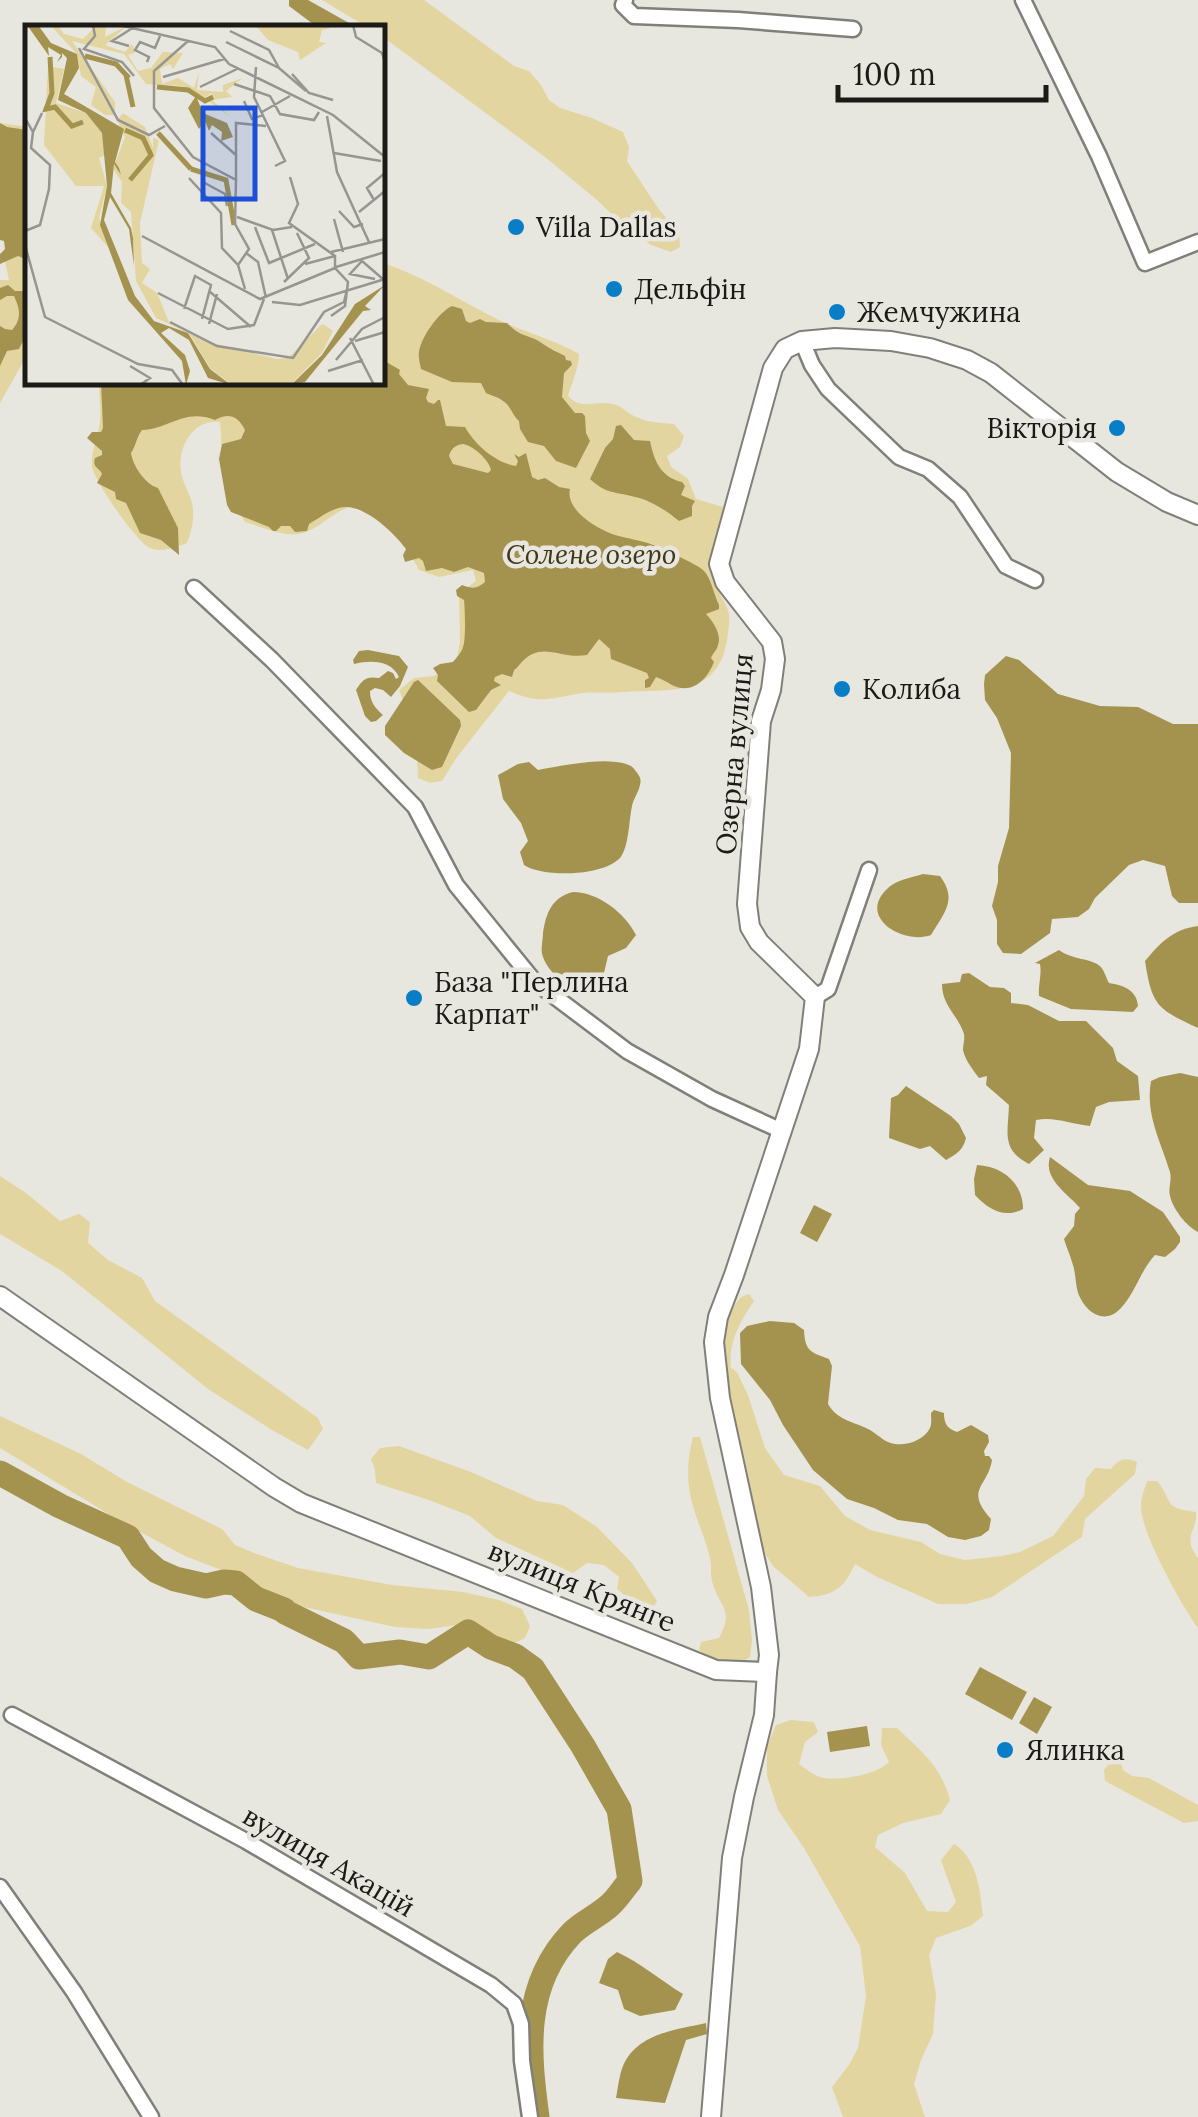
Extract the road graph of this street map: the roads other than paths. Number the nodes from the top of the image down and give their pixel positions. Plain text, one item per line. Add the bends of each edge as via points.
1 (625, 0) edge
2 (1023, 0) edge
3 (853, 29) dead end
4 (1198, 242) edge
5 (802, 341) junction
6 (1198, 515) edge
7 (1035, 580) dead end
8 (194, 588) dead end
9 (869, 870) dead end
10 (815, 997) junction
11 (782, 1132) junction
12 (0, 1296) edge
13 (767, 1672) junction
14 (12, 1715) dead end
15 (0, 1887) edge
16 (151, 2117) edge
17 (530, 2117) edge
18 (712, 2117) edge

1 - 3 street via 634,16
2 - 4 street via 1146,263
5 - 6 street via 891,341 967,360 1117,472
5 - 7 street via 828,389 899,457 960,496 1006,566
5 - 10 street, Озерна вулиця via 785,349 773,368 719,564 725,582 772,642 775,659 761,721 750,927
8 - 11 street via 416,807 456,885 534,982 627,1050
9 - 10 street via 828,988
10 - 11 street via 809,1049
11 - 13 street via 714,1342 760,1587
12 - 13 street, вулиця Крянге via 301,1503 716,1670
13 - 18 street via 764,1715 732,1858
14 - 17 street, вулиця Акацій via 246,1841 491,1985 514,2004 521,2024
15 - 16 street

